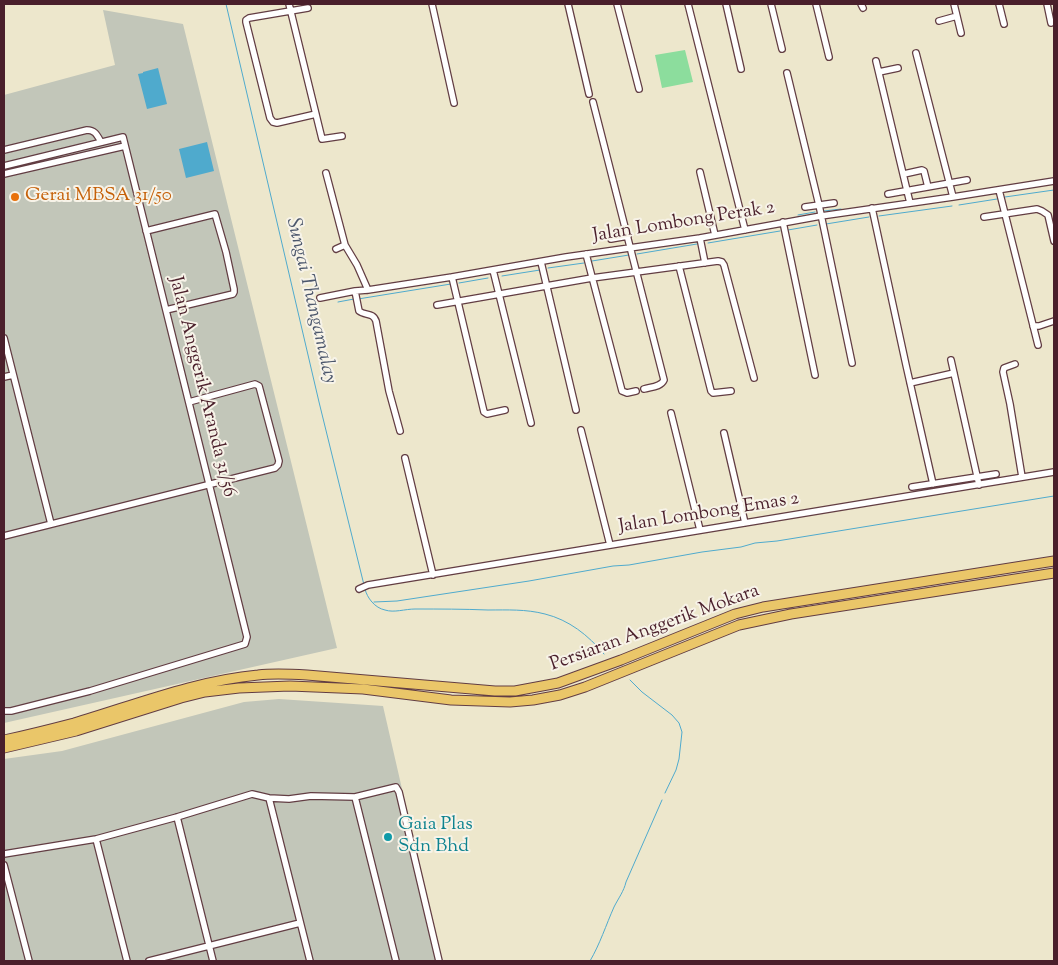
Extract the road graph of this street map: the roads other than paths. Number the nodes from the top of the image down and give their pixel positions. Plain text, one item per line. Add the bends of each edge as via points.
1 (288, 4) edge
2 (432, 4) edge
3 (568, 4) edge
4 (617, 4) edge
5 (688, 4) edge
6 (726, 4) edge
7 (771, 4) edge
8 (816, 4) edge
9 (954, 4) edge
10 (999, 4) edge
11 (1047, 4) edge
12 (308, 8) dead end
13 (290, 11) junction
14 (957, 16) junction
15 (940, 21) dead end
16 (1051, 22) dead end
17 (1004, 24) dead end
18 (962, 33) dead end
19 (782, 49) dead end
20 (916, 52) dead end
21 (829, 57) dead end
22 (876, 61) dead end
23 (898, 68) dead end
24 (741, 69) dead end
25 (787, 72) dead end
26 (878, 72) junction
27 (639, 90) dead end
28 (589, 94) dead end
29 (593, 102) dead end
30 (454, 103) dead end
31 (316, 114) junction
32 (342, 136) dead end
33 (101, 142) junction
34 (125, 146) junction
35 (4, 150) edge
36 (4, 166) edge
37 (700, 172) dead end
38 (4, 174) edge
39 (326, 174) dead end
40 (904, 174) junction
41 (966, 180) dead end
42 (1054, 181) edge
43 (950, 183) junction
44 (928, 187) junction
45 (908, 190) junction
46 (999, 190) junction
47 (888, 194) dead end
48 (953, 197) junction
49 (910, 202) junction
50 (834, 203) dead end
51 (819, 205) junction
52 (804, 206) dead end
53 (872, 208) junction
54 (1005, 214) junction
55 (821, 216) junction
56 (984, 217) dead end
57 (783, 222) junction
58 (745, 230) junction
59 (146, 231) junction
60 (715, 235) junction
61 (628, 236) junction
62 (700, 238) junction
63 (610, 239) dead end
64 (1054, 241) edge
65 (345, 245) junction
66 (336, 249) dead end
67 (631, 249) junction
68 (586, 254) junction
69 (541, 262) junction
70 (705, 263) junction
71 (679, 266) junction
72 (493, 270) junction
73 (636, 272) junction
74 (452, 277) junction
75 (592, 278) junction
76 (546, 286) junction
77 (368, 290) junction
78 (500, 294) junction
79 (356, 296) junction
80 (320, 298) dead end
81 (458, 302) junction
82 (437, 306) dead end
83 (166, 310) junction
84 (1054, 321) edge
85 (1033, 326) junction
86 (4, 338) edge
87 (1038, 345) dead end
88 (951, 360) dead end
89 (852, 363) dead end
90 (1015, 364) dead end
91 (954, 373) junction
92 (13, 375) junction
93 (815, 375) dead end
94 (4, 377) edge
95 (754, 378) dead end
96 (910, 383) junction
97 (644, 389) dead end
98 (636, 391) dead end
99 (730, 391) dead end
100 (189, 402) junction
101 (505, 410) dead end
102 (576, 410) dead end
103 (671, 413) dead end
104 (531, 423) dead end
105 (581, 430) dead end
106 (400, 431) dead end
107 (724, 433) dead end
108 (405, 458) dead end
109 (1054, 472) edge
110 (996, 474) dead end
111 (1021, 475) junction
112 (977, 477) junction
113 (933, 484) junction
114 (210, 485) junction
115 (978, 485) junction
116 (912, 487) dead end
117 (745, 523) junction
118 (51, 524) junction
119 (700, 530) junction
120 (4, 536) edge
121 (610, 545) junction
122 (1054, 561) edge
123 (1054, 573) edge
124 (432, 575) junction
125 (359, 589) dead end
126 (4, 711) edge
127 (4, 740) edge
128 (4, 748) edge
129 (355, 796) junction
130 (268, 798) junction
131 (177, 817) junction
132 (96, 839) junction
133 (4, 854) edge
134 (4, 865) edge
135 (300, 923) junction
136 (210, 946) junction
137 (29, 961) edge
138 (127, 961) edge
139 (149, 961) edge
140 (213, 961) edge
141 (310, 961) edge
142 (396, 961) edge
143 (439, 961) edge

1 - 13 street
2 - 30 street
3 - 28 street
4 - 27 street
5 - 58 street
6 - 24 street
7 - 19 street
8 - 21 street
9 - 14 street
10 - 17 street
11 - 16 street
12 - 13 street
13 - 31 street
13 - 31 street via 246,20 270,118 277,123
14 - 15 street
14 - 18 street
20 - 43 street
22 - 26 street
23 - 26 street
25 - 51 street
26 - 40 street
29 - 61 street
31 - 32 street via 322,139
33 - 34 street, Jalan Anggerik Aranda 31/56 via 123,136
33 - 35 street via 95,132 86,130
33 - 36 street
34 - 38 street
34 - 59 street, Jalan Anggerik Aranda 31/56
37 - 60 street
39 - 65 street
40 - 44 street via 924,171
40 - 45 street
41 - 43 street
42 - 46 street, Jalan Lombong Perak 2
43 - 44 street
43 - 48 street
44 - 45 street
45 - 47 street
45 - 49 street
46 - 48 street, Jalan Lombong Perak 2
46 - 54 street
48 - 49 street, Jalan Lombong Perak 2
49 - 53 street, Jalan Lombong Perak 2
50 - 51 street
51 - 52 street
51 - 55 street
53 - 55 street, Jalan Lombong Perak 2
53 - 96 street
54 - 56 street
54 - 64 street via 1042,211 1048,215
54 - 85 street
55 - 57 street, Jalan Lombong Perak 2
55 - 89 street
57 - 58 street, Jalan Lombong Perak 2
57 - 93 street
58 - 60 street, Jalan Lombong Perak 2
59 - 83 street, Jalan Anggerik Aranda 31/56
59 - 83 street via 215,214 226,252 234,289 232,294
60 - 62 street, Jalan Lombong Perak 2
61 - 63 street
61 - 67 street
62 - 67 street, Jalan Lombong Perak 2
62 - 70 street
65 - 66 street
65 - 77 street
67 - 68 street, Jalan Lombong Perak 2
67 - 73 street
68 - 69 street, Jalan Lombong Perak 2
68 - 75 street
69 - 72 street, Jalan Lombong Perak 2
69 - 76 street
70 - 71 street
70 - 95 street via 718,261 724,265
71 - 73 street
71 - 99 street via 711,392
72 - 74 street, Jalan Lombong Perak 2
72 - 78 street
73 - 75 street
73 - 97 street via 664,380 660,385
74 - 77 street, Jalan Lombong Perak 2
74 - 81 street
75 - 76 street
75 - 98 street via 622,390 627,393
76 - 78 street
76 - 102 street
77 - 79 street, Jalan Lombong Perak 2
78 - 81 street
78 - 104 street
79 - 80 street, Jalan Lombong Perak 2
79 - 106 street via 359,311 372,315 376,321
81 - 82 street
81 - 101 street via 484,412
83 - 100 street, Jalan Anggerik Aranda 31/56
84 - 85 street
85 - 87 street
86 - 92 street
88 - 91 street
90 - 111 street via 1004,368 1003,372
91 - 96 street
91 - 112 street
92 - 94 street
92 - 118 street
96 - 113 street
100 - 114 street, Jalan Anggerik Aranda 31/56
100 - 114 street via 257,384 279,461 275,468
103 - 119 street
105 - 121 street
107 - 117 street
108 - 124 street
109 - 111 street, Jalan Lombong Emas 2
110 - 112 street
111 - 115 street, Jalan Lombong Emas 2
112 - 113 street
112 - 115 street
113 - 116 street
114 - 118 street
114 - 126 street, Jalan Anggerik Aranda 31/56 via 247,637 245,644 90,691
115 - 117 street, Jalan Lombong Emas 2
117 - 119 street, Jalan Lombong Emas 2
118 - 120 street
119 - 121 street, Jalan Lombong Emas 2
121 - 124 street, Jalan Lombong Emas 2
122 - 127 main road, Persiaran Anggerik Mokara via 762,607 734,614 558,683 515,691 307,675 258,675 180,690 74,723
123 - 128 main road, Persiaran Anggerik Mokara via 739,625 585,687 533,700 451,700 363,689 251,686 181,698
124 - 125 street, Jalan Lombong Emas 2
129 - 130 street
129 - 142 street
129 - 143 street via 392,787 398,790
130 - 131 street via 252,794
130 - 135 street
131 - 132 street
131 - 136 street
132 - 133 street
132 - 138 street
134 - 137 street
135 - 136 street
135 - 141 street
136 - 139 street
136 - 140 street

